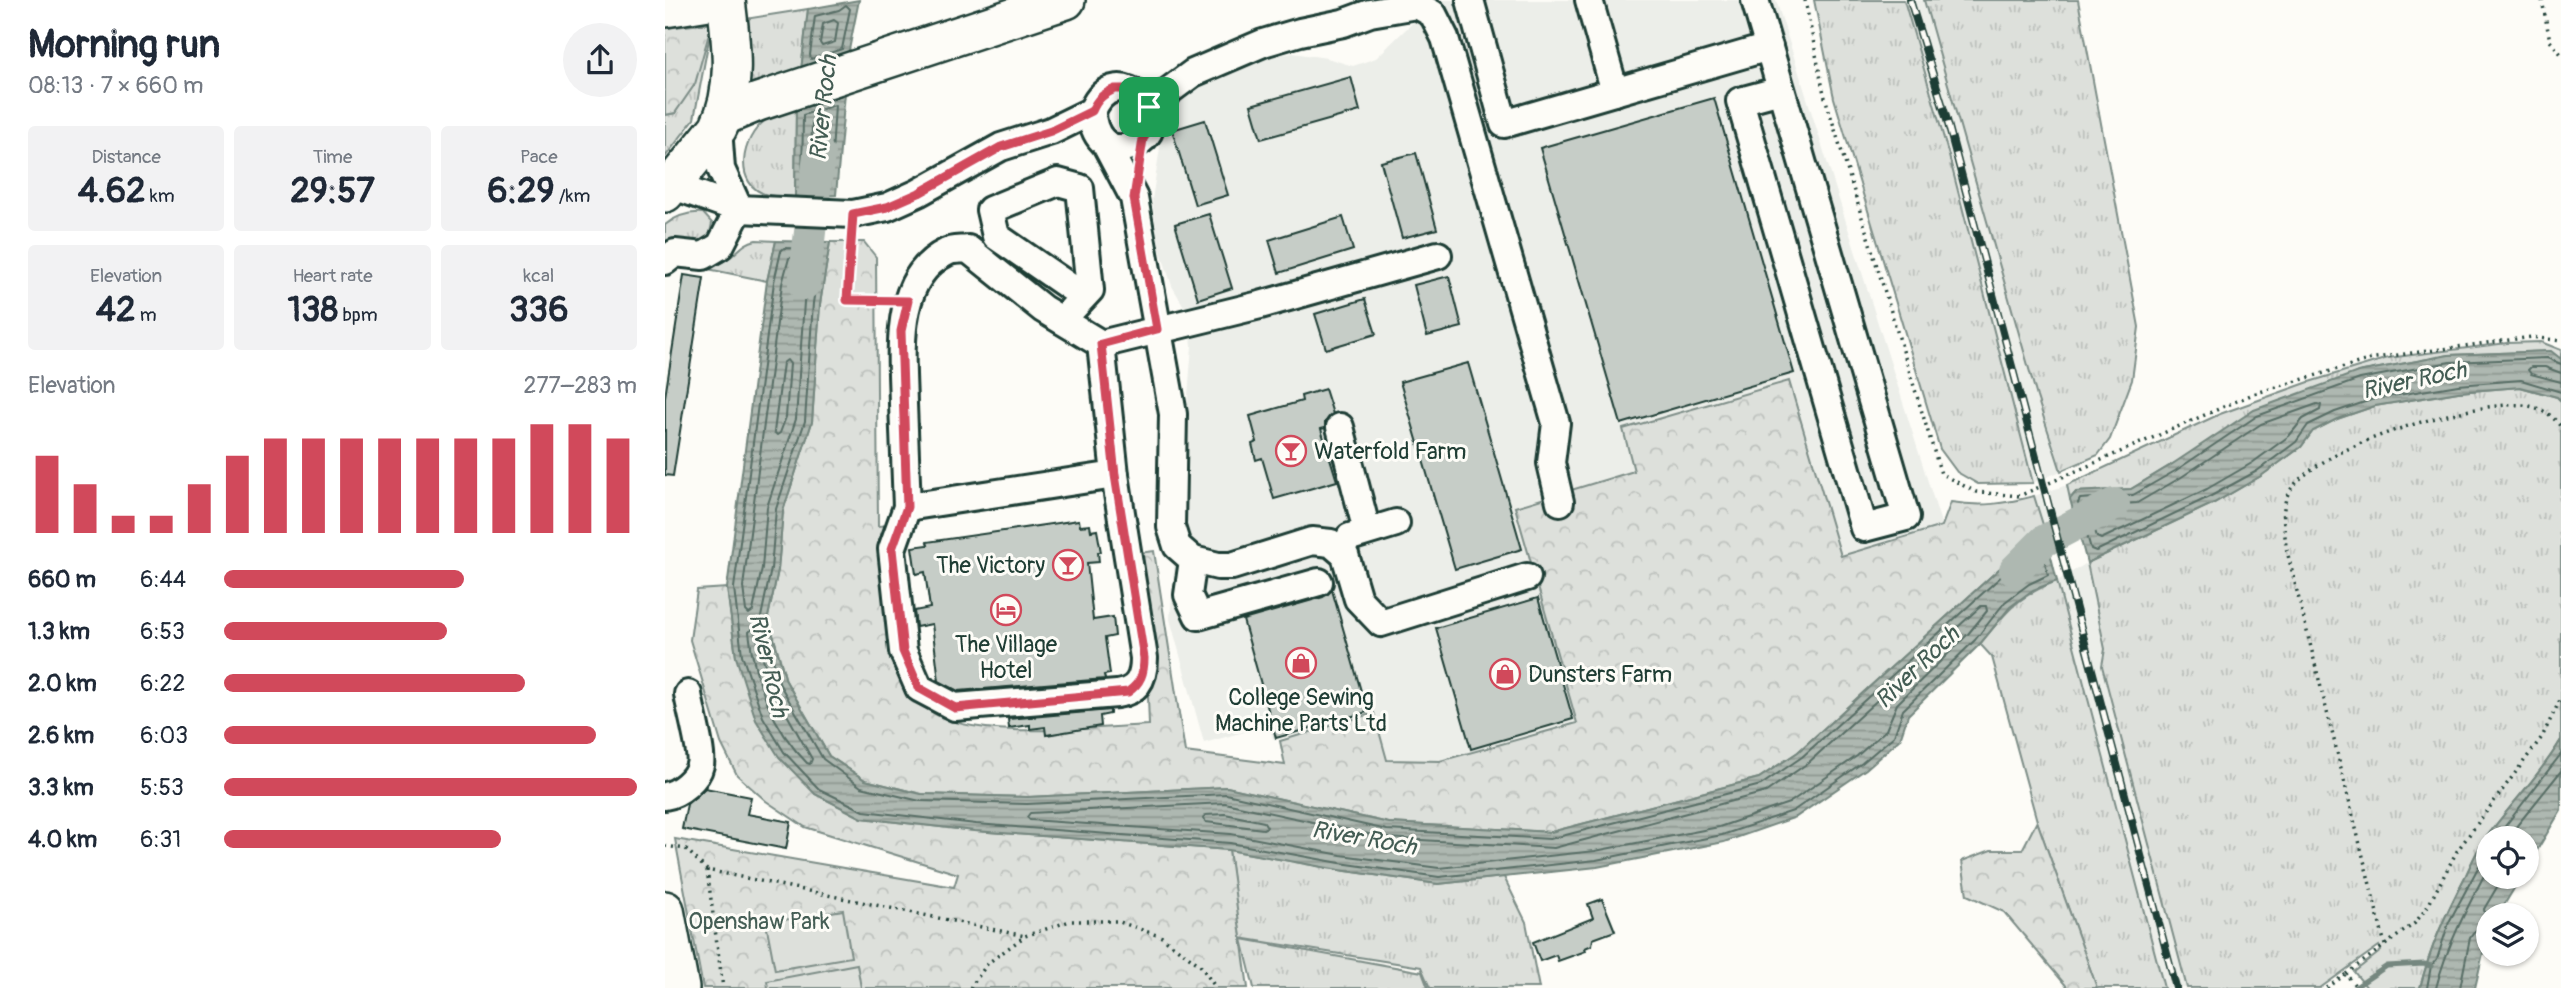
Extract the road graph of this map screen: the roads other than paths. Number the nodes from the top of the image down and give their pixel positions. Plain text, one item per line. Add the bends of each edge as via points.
1 (715, 0) edge
2 (726, 0) edge
3 (1066, 0) edge
4 (1470, 0) edge
5 (1589, 0) edge
6 (1755, 0) edge
7 (665, 8) edge
8 (1769, 47) junction
9 (1193, 73) junction
10 (1492, 83) junction
11 (1126, 89) junction
12 (1781, 90) junction
13 (1615, 92) junction
14 (1461, 93) junction
15 (1092, 111) junction
16 (721, 122) junction
17 (1147, 129) junction
18 (1051, 131) junction
19 (1105, 143) junction
20 (668, 189) edge
21 (1134, 198) junction
22 (748, 210) junction
23 (1438, 256) dead end
24 (665, 261) edge
25 (1083, 296) junction
26 (1062, 320) junction
27 (1157, 329) junction
28 (1101, 344) junction
29 (1857, 351) junction
30 (1816, 363) junction
31 (1340, 427) dead end
32 (1115, 475) junction
33 (1560, 502) dead end
34 (907, 507) junction
35 (1396, 523) dead end
36 (1367, 531) junction
37 (1331, 543) junction
38 (1193, 560) junction
39 (1527, 577) dead end
40 (1319, 582) dead end
41 (688, 694) dead end
42 (665, 796) edge
43 (665, 910) edge
44 (680, 988) edge

1 - 7 highway
2 - 16 highway via 730,85
3 - 16 highway via 758,102
4 - 10 street
5 - 13 street
6 - 8 street
8 - 12 street
8 - 13 street
9 - 11 street
9 - 14 street via 1263,43 1417,5 1433,14
9 - 17 street via 1170,90
10 - 13 street via 1504,124
10 - 14 street
11 - 15 street via 1103,94
11 - 17 street via 1149,107
12 - 29 street
12 - 30 street via 1741,101
14 - 33 street via 1556,424 1551,463
15 - 18 street
15 - 19 street via 1096,135
16 - 20 highway
16 - 22 street via 717,150 721,169
17 - 19 street via 1125,148
17 - 21 street
18 - 19 street
18 - 22 street via 1001,147 887,207 853,214
19 - 21 street
20 - 22 street
21 - 27 street
22 - 24 street via 720,246 703,256 675,253
23 - 27 street
25 - 25 street via 1090,290 1080,188 1058,182 990,210 996,236
25 - 26 street
26 - 28 street
26 - 34 street via 968,249 948,251 919,277 901,331
27 - 28 street
27 - 38 street via 1173,415 1171,527 1177,545
28 - 32 street
29 - 30 street
29 - 30 street via 1906,517 1864,528
31 - 36 street
32 - 34 street
32 - 34 street via 1144,658 1137,686 1117,694 955,708 919,688 903,651 892,549
35 - 36 street
36 - 37 street
37 - 38 street via 1313,541 1232,566
37 - 39 street via 1345,555 1358,598 1381,623
38 - 40 street via 1188,595 1198,616
41 - 42 street via 701,764 692,780
43 - 44 highway

